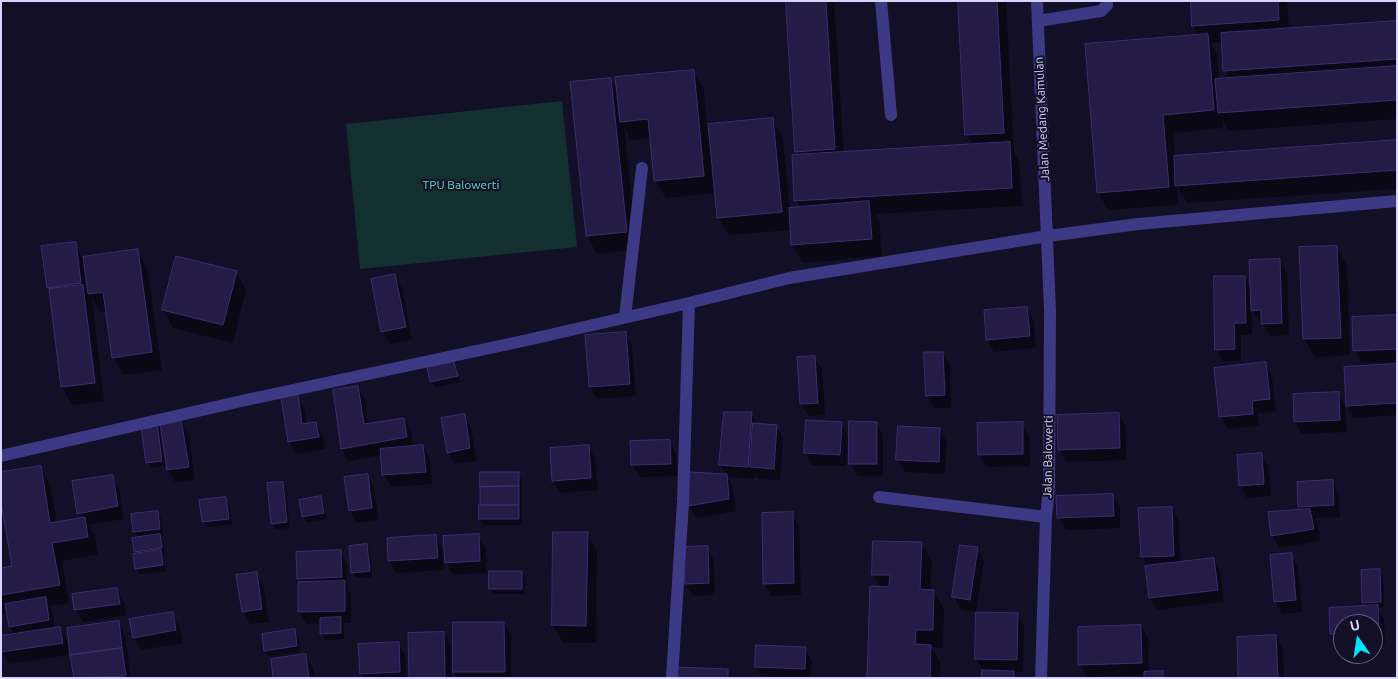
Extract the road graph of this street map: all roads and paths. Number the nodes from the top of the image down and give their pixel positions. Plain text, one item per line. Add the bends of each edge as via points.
1 (881, 1) edge
2 (1036, 1) edge
3 (1107, 1) edge
4 (1038, 21) junction
5 (891, 115) dead end
6 (642, 168) dead end
7 (1397, 201) edge
8 (1048, 236) junction
9 (689, 303) junction
10 (625, 317) junction
11 (1, 456) edge
12 (879, 497) dead end
13 (1046, 517) junction
14 (672, 678) edge
15 (1041, 678) edge

1 - 5 street
2 - 4 street, Jalan Medang Kamulan
3 - 4 street via 1101,11
4 - 8 street, Jalan Medang Kamulan
6 - 10 street
7 - 8 street via 1138,224
8 - 9 street via 789,278
8 - 13 street, Jalan Balowerti via 1049,488
9 - 10 street
9 - 14 street via 683,502
10 - 11 street
12 - 13 street
13 - 15 street, Jalan Balowerti

